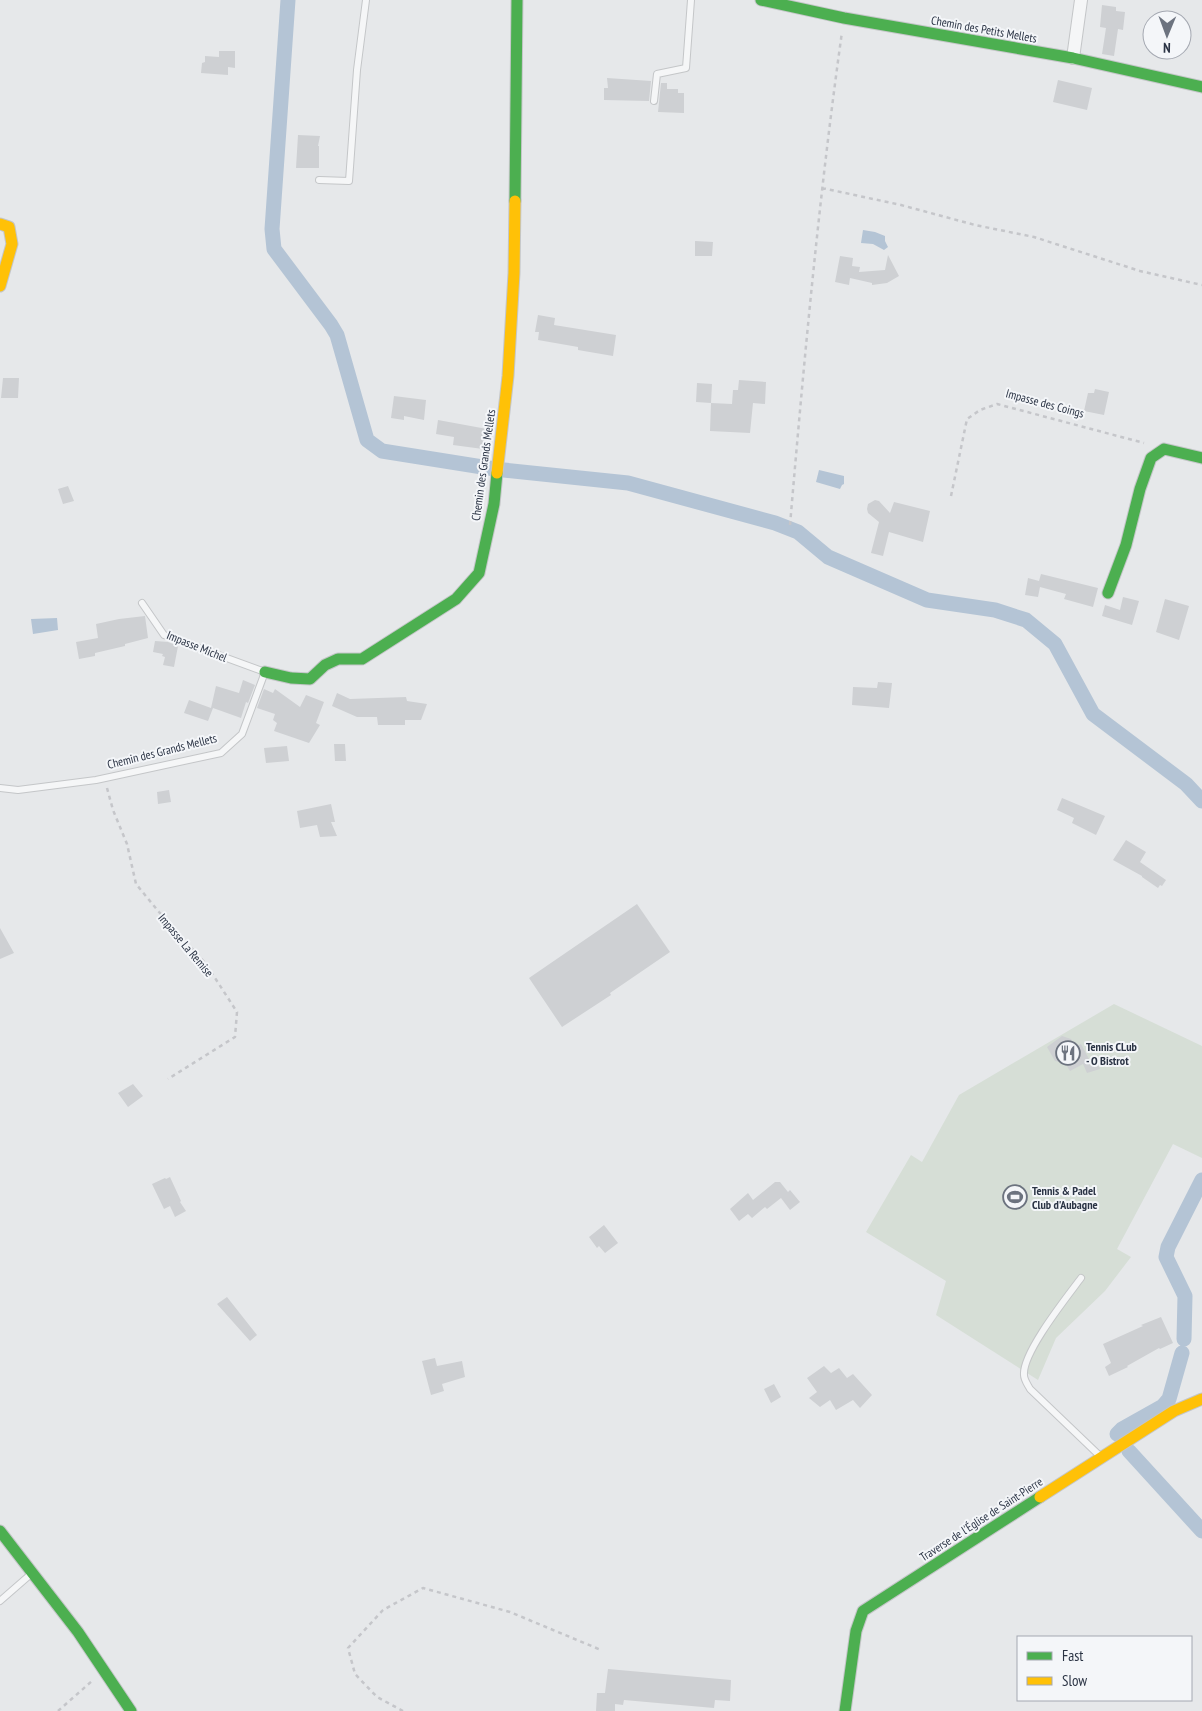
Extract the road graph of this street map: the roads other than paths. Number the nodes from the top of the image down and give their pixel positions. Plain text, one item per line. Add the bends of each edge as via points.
1 (366, 0) edge
2 (517, 0) edge
3 (691, 0) edge
4 (761, 0) edge
5 (1081, 0) edge
6 (1073, 58) junction
7 (1202, 87) edge
8 (654, 101) dead end
9 (319, 180) dead end
10 (0, 224) edge
11 (0, 286) edge
12 (1202, 458) edge
13 (1108, 593) dead end
14 (142, 604) dead end
15 (265, 672) junction
16 (0, 788) edge
17 (1081, 1278) dead end
18 (1202, 1399) edge
19 (1102, 1458) junction
20 (0, 1530) edge
21 (32, 1573) junction
22 (0, 1601) edge
23 (131, 1711) edge
24 (845, 1711) edge

1 - 9 lane via 349,181
2 - 15 street, Chemin des Grands Mellets via 514,273 508,376 494,504 479,573 456,599 362,658 338,659 310,679
3 - 8 lane via 686,68 656,74
4 - 6 street, Chemin des Petits Mellets via 844,18
5 - 6 street
6 - 7 street, Chemin des Petits Mellets
10 - 11 street via 9,226 12,244
12 - 13 street via 1164,449 1151,458 1126,545
14 - 15 lane, Impasse Michel via 164,635
15 - 16 lane, Chemin des Grands Mellets via 242,734 221,753 105,779 18,790
17 - 19 lane via 1040,1334 1024,1366 1024,1376 1030,1389
18 - 19 street, Traverse de l'Église de Saint-Pierre via 1174,1411
19 - 24 street, Traverse de l'Église de Saint-Pierre via 863,1611 856,1631
20 - 21 street
21 - 22 lane
21 - 23 street via 78,1632

